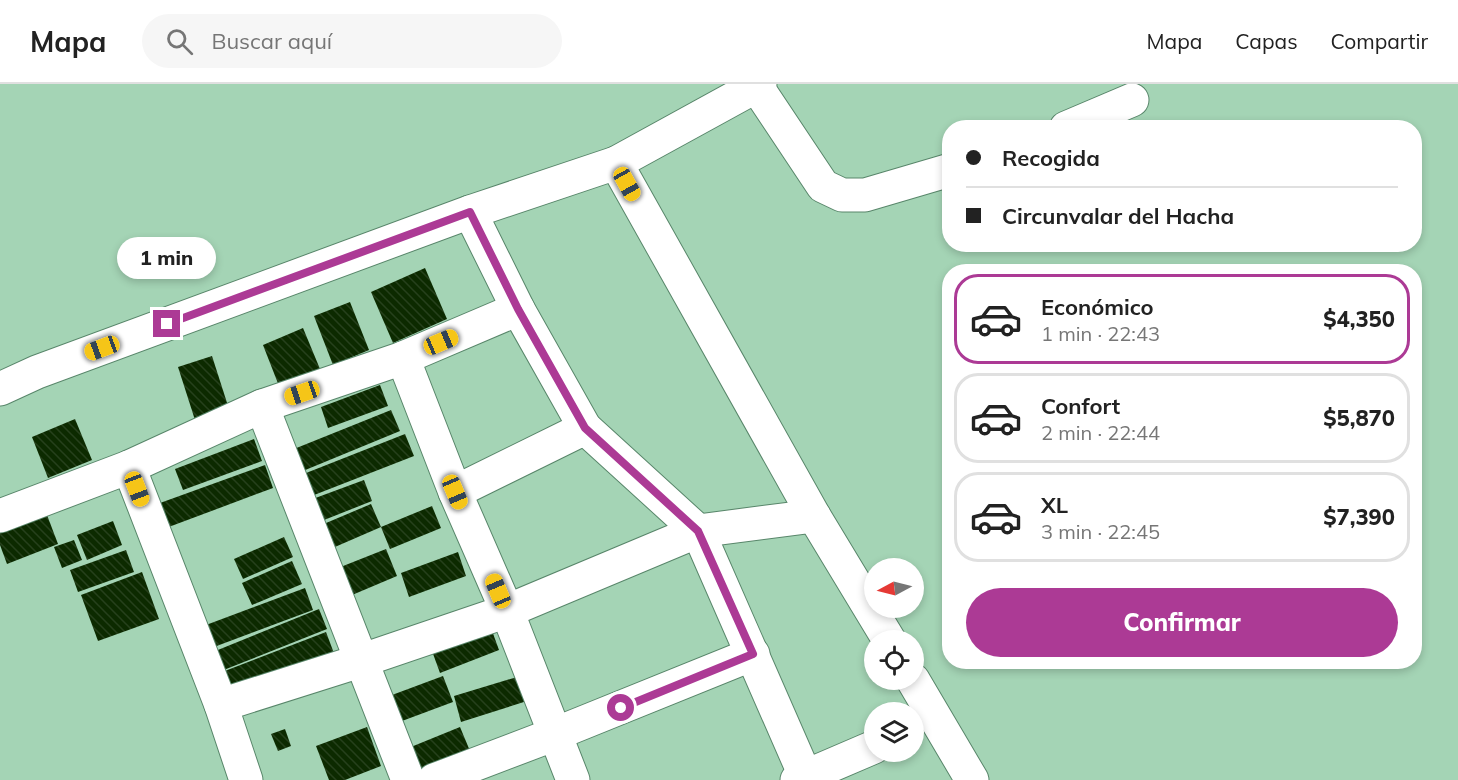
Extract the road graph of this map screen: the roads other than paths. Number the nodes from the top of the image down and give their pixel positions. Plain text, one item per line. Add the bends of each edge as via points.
1 (757, 85) edge
2 (1132, 100) dead end
3 (1085, 120) edge
4 (616, 164) junction
5 (942, 172) edge
6 (470, 212) junction
7 (518, 309) junction
8 (403, 358) junction
9 (0, 389) edge
10 (262, 406) junction
11 (585, 428) junction
12 (129, 467) junction
13 (455, 492) junction
14 (0, 516) edge
15 (814, 516) junction
16 (698, 531) junction
17 (507, 611) junction
18 (883, 630) edge
19 (753, 654) junction
20 (363, 660) junction
21 (916, 690) edge
22 (221, 705) junction
23 (925, 725) edge
24 (555, 734) junction
25 (864, 752) edge
26 (803, 779) edge
27 (246, 780) edge
28 (408, 780) edge
29 (434, 780) edge
30 (573, 780) edge
31 (972, 780) edge

1 - 4 street
1 - 5 street via 824,186 842,195 865,195
2 - 3 street
4 - 6 street
4 - 15 street
6 - 7 street
6 - 9 street
7 - 8 street
7 - 11 street
8 - 10 street
8 - 13 street
10 - 12 street
10 - 20 street
11 - 13 street
11 - 16 street
12 - 14 street
12 - 22 street
13 - 17 street
15 - 16 street
15 - 18 street
16 - 17 street
16 - 19 street
17 - 20 street
17 - 24 street
19 - 24 street
19 - 26 street
20 - 22 street
20 - 28 street
21 - 23 street
22 - 27 street
23 - 31 street
24 - 29 street
24 - 30 street
25 - 26 street

